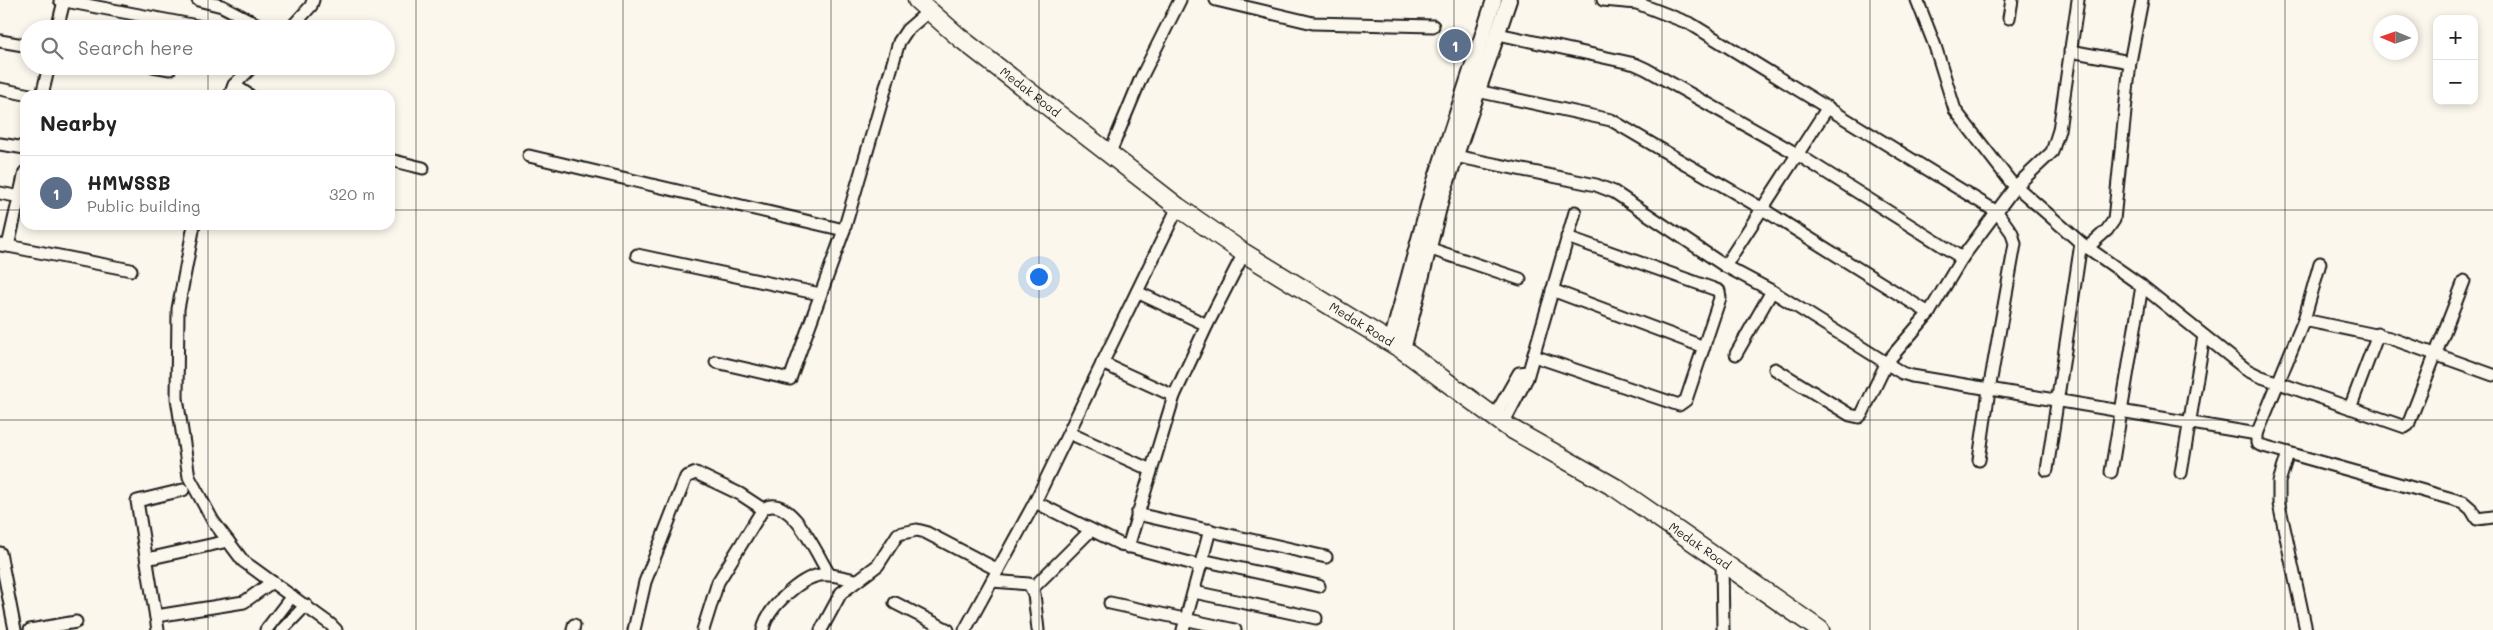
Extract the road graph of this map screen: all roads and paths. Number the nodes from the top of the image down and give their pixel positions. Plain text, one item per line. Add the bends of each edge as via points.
1 (62, 0) edge
2 (198, 0) edge
3 (313, 0) edge
4 (1180, 0) edge
5 (1216, 0) edge
6 (1494, 0) edge
7 (1509, 0) edge
8 (1603, 0) edge
9 (1917, 0) edge
10 (2012, 0) edge
11 (2078, 0) edge
12 (2142, 0) edge
13 (923, 6) edge
14 (2009, 18) dead end
15 (59, 20) edge
16 (165, 20) edge
17 (249, 20) edge
18 (298, 20) edge
19 (1433, 26) dead end
20 (1498, 34) junction
21 (0, 41) edge
22 (20, 44) edge
23 (2070, 51) junction
24 (2130, 62) junction
25 (47, 75) edge
26 (245, 75) edge
27 (0, 89) edge
28 (43, 90) edge
29 (232, 90) edge
30 (1478, 91) junction
31 (20, 93) edge
32 (1828, 108) junction
33 (0, 144) edge
34 (20, 147) edge
35 (1797, 154) junction
36 (1108, 155) junction
37 (529, 156) dead end
38 (1455, 156) junction
39 (395, 161) edge
40 (423, 168) dead end
41 (2015, 187) junction
42 (0, 194) edge
43 (20, 198) edge
44 (20, 203) edge
45 (1178, 207) junction
46 (1761, 208) junction
47 (1574, 212) dead end
48 (1996, 212) junction
49 (193, 230) edge
50 (844, 230) junction
51 (1567, 237) junction
52 (4, 245) edge
53 (2084, 245) junction
54 (1428, 248) junction
55 (1244, 253) junction
56 (637, 255) dead end
57 (1962, 258) junction
58 (2320, 263) dead end
59 (1725, 266) junction
60 (131, 270) dead end
61 (1520, 280) dead end
62 (2464, 281) dead end
63 (2142, 286) junction
64 (1552, 290) junction
65 (1772, 291) junction
66 (1137, 292) junction
67 (820, 294) junction
68 (1929, 313) junction
69 (2304, 320) junction
70 (1207, 325) junction
71 (2378, 334) junction
72 (2204, 336) junction
73 (1397, 346) junction
74 (1704, 347) junction
75 (2434, 353) junction
76 (1736, 354) dead end
77 (1534, 356) junction
78 (716, 362) dead end
79 (1887, 362) junction
80 (1102, 363) junction
81 (1774, 369) dead end
82 (2493, 375) edge
83 (2278, 383) junction
84 (1989, 390) junction
85 (1174, 396) junction
86 (2058, 400) junction
87 (2350, 408) junction
88 (2121, 410) junction
89 (1499, 420) junction
90 (2189, 422) junction
91 (1068, 433) junction
92 (2257, 434) junction
93 (2288, 454) junction
94 (1979, 460) dead end
95 (1151, 470) junction
96 (2047, 470) dead end
97 (2111, 472) dead end
98 (2181, 473) dead end
99 (182, 490) dead end
100 (1036, 502) junction
101 (763, 509) junction
102 (1137, 514) junction
103 (2493, 517) edge
104 (1091, 530) junction
105 (1210, 530) junction
106 (228, 542) junction
107 (1128, 547) junction
108 (0, 554) edge
109 (1326, 557) dead end
110 (147, 559) junction
111 (1722, 560) junction
112 (1201, 563) junction
113 (998, 570) junction
114 (829, 574) junction
115 (855, 580) junction
116 (992, 581) junction
117 (272, 582) junction
118 (1319, 586) dead end
119 (1033, 588) junction
120 (1194, 592) junction
121 (292, 596) junction
122 (1110, 602) dead end
123 (895, 603) dead end
124 (306, 606) junction
125 (156, 616) junction
126 (1316, 618) dead end
127 (76, 622) dead end
128 (1185, 625) edge
129 (15, 630) edge
130 (30, 630) edge
131 (158, 630) edge
132 (266, 630) edge
133 (282, 630) edge
134 (336, 630) edge
135 (634, 630) edge
136 (704, 630) edge
137 (763, 630) edge
138 (822, 630) edge
139 (948, 630) edge
140 (965, 630) edge
141 (1038, 630) edge
142 (1235, 630) edge
143 (1723, 630) edge
144 (1820, 630) edge
145 (2306, 630) edge

1 - 15 street
1 - 16 street
2 - 17 street via 222,6
3 - 18 street
4 - 36 street via 1140,78
5 - 19 street via 1313,23
6 - 73 street via 1434,184
7 - 20 street
8 - 32 street via 1637,3 1691,24
9 - 41 street via 1955,110
10 - 14 street
11 - 23 street
12 - 24 street
13 - 36 main road, Medak Road
13 - 50 street via 899,42
20 - 30 street
20 - 35 street via 1635,64
21 - 22 street
23 - 24 street
23 - 41 street via 2055,146 2047,159
24 - 53 street via 2114,220 2107,230
25 - 28 street
26 - 29 street
27 - 31 street
30 - 38 street
30 - 46 street via 1611,120
32 - 35 street
32 - 48 street
33 - 34 street
35 - 46 street
35 - 57 street
36 - 45 main road, Medak Road
37 - 50 street
38 - 54 street
38 - 59 street via 1596,185 1614,192
39 - 40 street
41 - 48 street
41 - 53 street
42 - 43 street
44 - 52 street
45 - 55 main road, Medak Road
45 - 66 street
46 - 59 street
46 - 68 street
47 - 51 street
48 - 57 street
48 - 84 street via 2012,233 2015,244
49 - 106 street via 178,309 177,398 189,477
50 - 67 street
51 - 64 street
51 - 74 street via 1719,292 1720,298
52 - 60 street
53 - 63 street
53 - 86 street
54 - 61 street
54 - 73 street
55 - 70 street
55 - 73 main road, Medak Road
56 - 67 street
57 - 68 street
58 - 69 street
59 - 65 street
62 - 75 street
63 - 72 street
63 - 88 street
64 - 74 street
64 - 77 street
65 - 76 street
65 - 79 street
66 - 70 street
66 - 80 street
67 - 78 street via 790,379
68 - 79 street
69 - 71 street
69 - 83 street
70 - 85 street
71 - 75 street
71 - 87 street
72 - 83 street via 2247,370
72 - 90 street
73 - 89 main road, Medak Road
74 - 77 street via 1686,400 1679,405
75 - 82 street
75 - 87 street via 2408,425 2400,426
77 - 89 street via 1527,378
79 - 81 street via 1862,414 1855,417
79 - 84 street via 1912,376
80 - 85 street
80 - 91 street
83 - 87 street
83 - 92 street
84 - 86 street
84 - 94 street
85 - 95 street
86 - 88 street
86 - 96 street
88 - 90 street
88 - 97 street
89 - 111 main road, Medak Road via 1616,488
90 - 92 street
90 - 98 street
91 - 95 street
91 - 100 street
92 - 93 street via 2257,443
93 - 103 street via 2462,502 2477,519
93 - 145 street via 2279,482 2279,504
95 - 102 street
99 - 110 street via 137,501
100 - 104 street
100 - 113 street
101 - 114 street via 775,504 786,509
101 - 135 street via 696,473 686,477 645,582
101 - 136 street via 718,582
102 - 105 street
102 - 107 street
104 - 107 street
104 - 119 street
105 - 109 street
105 - 112 street
106 - 110 street
106 - 117 street via 243,561
107 - 112 street
108 - 129 street
110 - 125 street
111 - 143 street
111 - 144 main road, Medak Road
112 - 118 street
112 - 120 street
113 - 115 street via 917,530 898,534 878,565
113 - 116 street
114 - 115 street
114 - 137 street via 798,584 773,610
115 - 138 street via 841,593
116 - 119 street via 1024,583
116 - 140 street
117 - 121 street
117 - 125 street via 244,602
119 - 141 street
120 - 126 street
120 - 128 street
121 - 124 street
121 - 132 street
122 - 128 street
123 - 139 street
124 - 133 street
124 - 134 street
125 - 131 street
127 - 130 street
128 - 142 street

